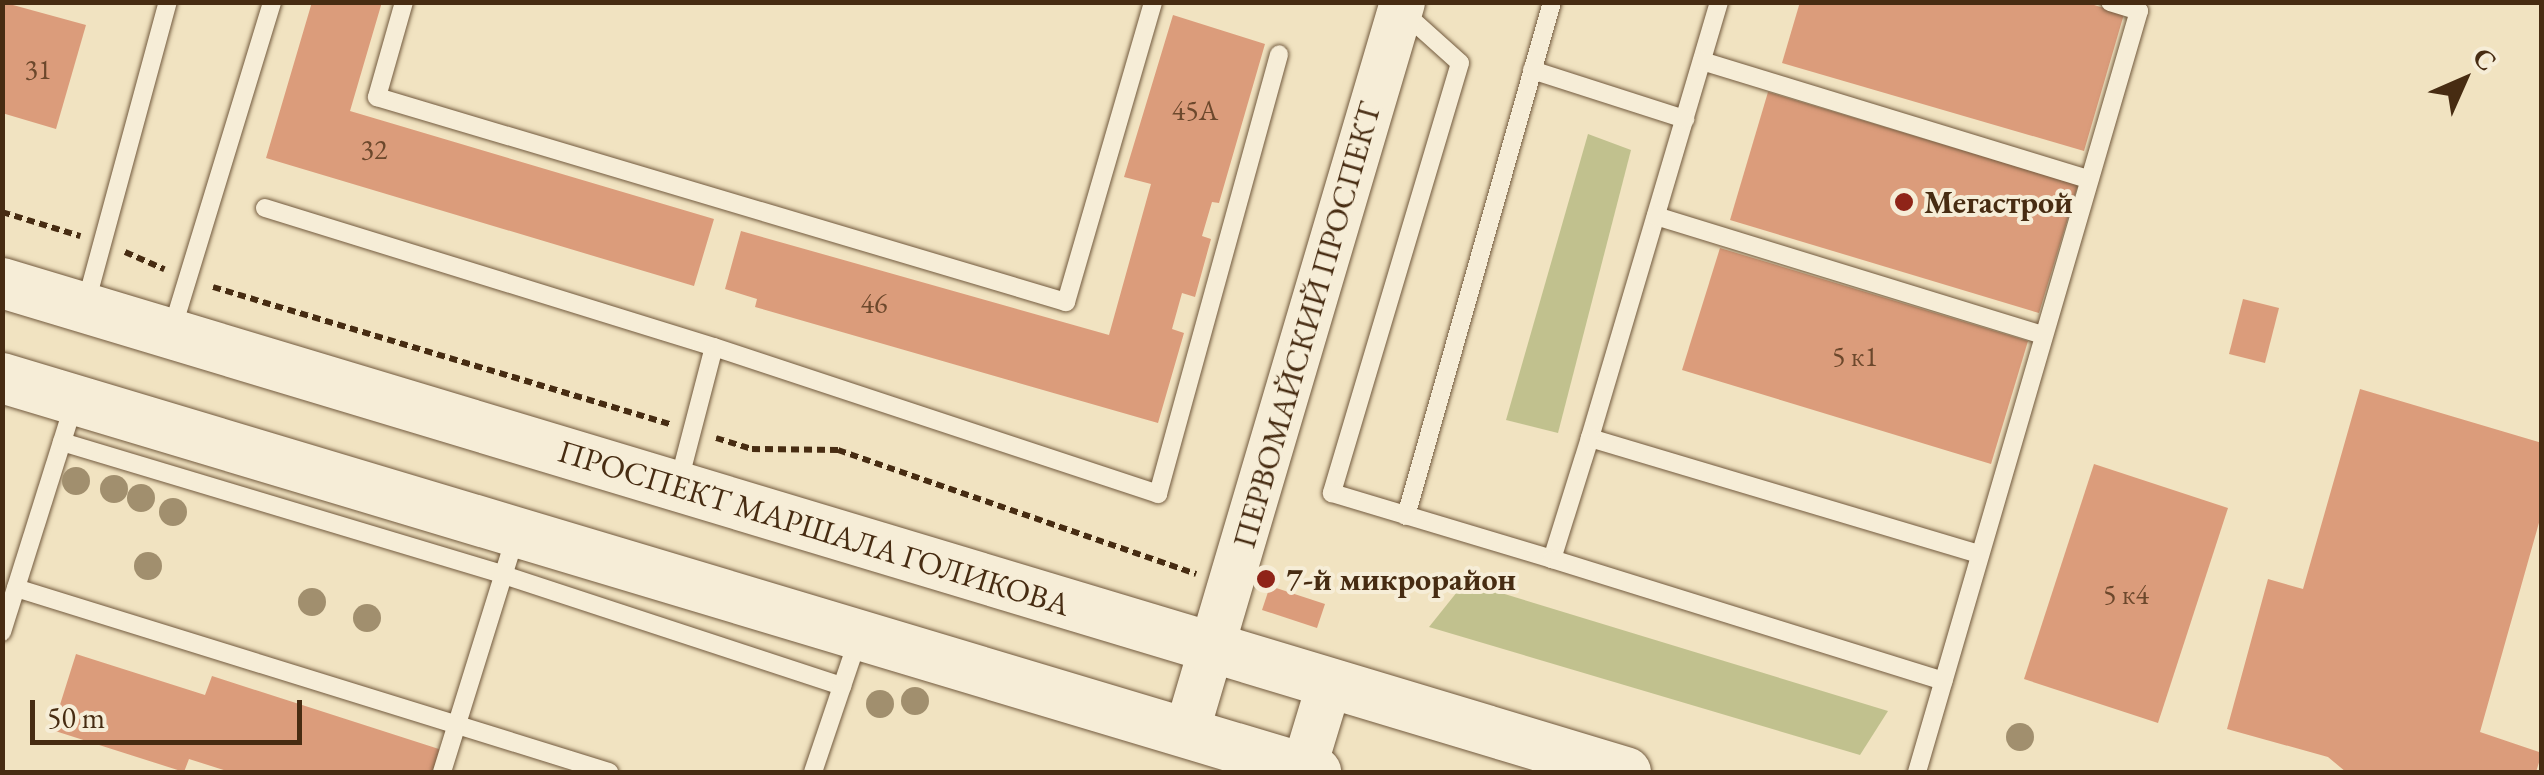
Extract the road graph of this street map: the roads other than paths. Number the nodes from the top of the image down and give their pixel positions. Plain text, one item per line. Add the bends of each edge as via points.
1 (168, 2) edge
2 (272, 2) edge
3 (404, 2) edge
4 (1153, 2) edge
5 (1552, 2) edge
6 (1720, 2) edge
7 (2110, 2) edge
8 (1393, 5) edge
9 (1279, 54) dead end
10 (1702, 62) junction
11 (1532, 70) junction
12 (1685, 118) junction
13 (2089, 179) junction
14 (265, 208) dead end
15 (1656, 216) junction
16 (2, 283) edge
17 (85, 308) junction
18 (171, 334) junction
19 (2042, 334) junction
20 (714, 347) junction
21 (2, 378) edge
22 (69, 421) junction
23 (1590, 438) junction
24 (678, 487) junction
25 (1406, 516) junction
26 (510, 554) junction
27 (1978, 554) junction
28 (1552, 559) junction
29 (16, 588) junction
30 (2, 632) edge
31 (859, 635) junction
32 (1212, 648) junction
33 (1942, 680) junction
34 (1329, 683) junction
35 (842, 686) junction
36 (457, 728) junction
37 (1186, 732) junction
38 (1307, 771) edge
39 (442, 772) edge
40 (609, 772) edge
41 (813, 772) edge
42 (1626, 772) edge
43 (1917, 772) edge

1 - 17 lane
2 - 18 lane
3 - 4 lane via 376,96 1066,302
5 - 11 lane
6 - 10 lane
7 - 13 lane via 2139,11
8 - 25 lane via 1460,63 1332,493
8 - 32 street, ПЕРВОМАЙСКИЙ ПРОСПЕКТ
9 - 20 lane via 1158,494
10 - 12 lane
10 - 13 lane
11 - 12 lane
11 - 25 lane
12 - 15 lane
13 - 19 lane
14 - 20 lane
15 - 19 lane
15 - 23 lane
16 - 17 main road, ПРОСПЕКТ МАРШАЛА ГОЛИКОВА
17 - 18 main road, ПРОСПЕКТ МАРШАЛА ГОЛИКОВА
18 - 24 main road, ПРОСПЕКТ МАРШАЛА ГОЛИКОВА
19 - 27 lane
20 - 24 lane
21 - 22 main road
22 - 26 main road
22 - 29 lane
23 - 27 lane
23 - 28 lane
24 - 32 main road, ПРОСПЕКТ МАРШАЛА ГОЛИКОВА
25 - 28 lane
26 - 31 main road
26 - 35 lane
26 - 36 lane
27 - 33 lane
28 - 33 lane
29 - 30 lane
29 - 36 lane
31 - 35 lane
31 - 37 main road
32 - 34 main road, ПРОСПЕКТ МАРШАЛА ГОЛИКОВА
32 - 37 street, ПЕРВОМАЙСКИЙ ПРОСПЕКТ
33 - 43 lane
34 - 38 street
34 - 42 main road, ПРОСПЕКТ МАРШАЛА ГОЛИКОВА
35 - 41 lane
36 - 39 lane
36 - 40 lane
37 - 38 main road

